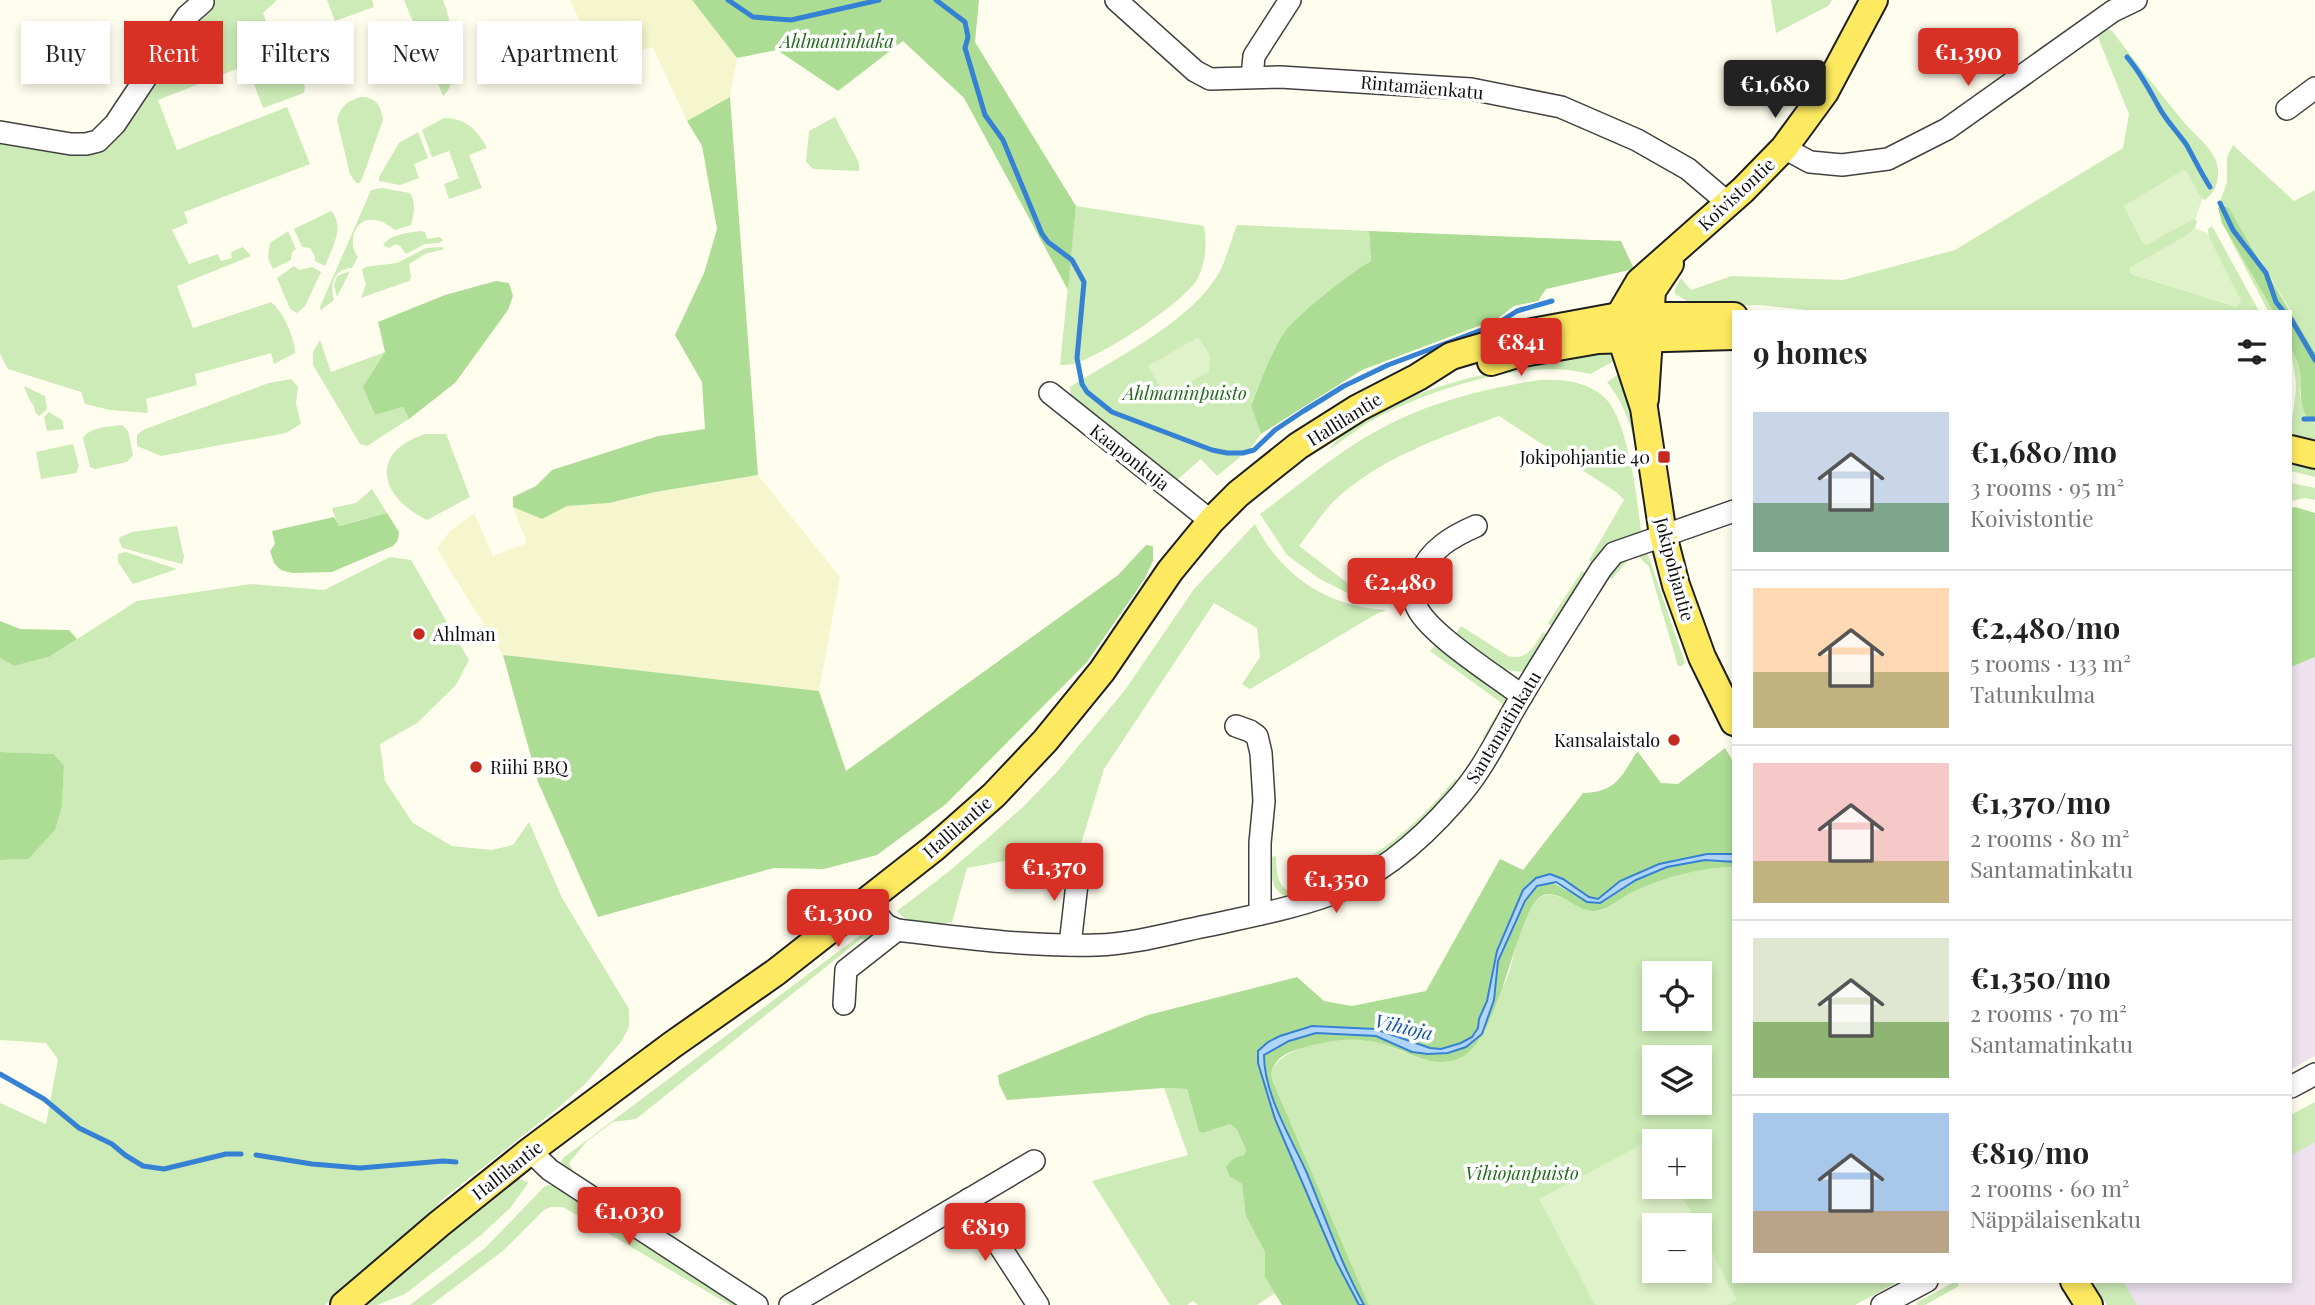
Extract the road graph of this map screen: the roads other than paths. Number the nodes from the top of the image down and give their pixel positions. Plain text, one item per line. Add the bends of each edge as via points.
1 (1116, 0) edge
2 (1290, 0) edge
3 (1874, 0) edge
4 (2136, 0) edge
5 (203, 2) dead end
6 (2113, 6) edge
7 (1252, 77) junction
8 (2315, 88) edge
9 (2287, 108) dead end
10 (0, 132) edge
11 (1784, 148) junction
12 (1728, 203) junction
13 (1684, 243) junction
14 (1732, 316) edge
15 (1620, 327) junction
16 (1649, 327) junction
17 (1732, 336) edge
18 (1050, 393) dead end
19 (1644, 408) junction
20 (2292, 449) edge
21 (2315, 455) edge
22 (1729, 519) edge
23 (1211, 521) junction
24 (1476, 526) dead end
25 (1663, 535) junction
26 (1522, 696) junction
27 (1732, 718) edge
28 (1236, 726) dead end
29 (1079, 866) dead end
30 (866, 901) junction
31 (1260, 914) junction
32 (897, 930) junction
33 (1070, 945) junction
34 (844, 1004) dead end
35 (2315, 1074) edge
36 (2292, 1086) edge
37 (530, 1151) junction
38 (1034, 1161) dead end
39 (968, 1199) junction
40 (1923, 1283) edge
41 (2075, 1283) edge
42 (344, 1305) edge
43 (757, 1305) edge
44 (790, 1305) edge
45 (1038, 1305) edge
46 (1882, 1305) edge
47 (2089, 1305) edge

1 - 7 street, Rintamäenkatu via 1195,71 1210,79
2 - 7 street via 1254,56
3 - 11 main road, Koivistontie via 1825,92
4 - 6 street
5 - 10 street via 187,16 115,124 97,141 71,144
6 - 11 street via 1947,129 1888,159 1842,165 1811,162
7 - 12 street, Rintamäenkatu via 1471,89 1561,107 1637,140 1688,169
8 - 9 street
11 - 12 main road, Koivistontie
12 - 13 main road, Koivistontie
13 - 15 main road, Koivistontie via 1639,282
13 - 16 main road, Koivistontie via 1653,291
14 - 16 main road
15 - 16 main road, Hallilantie
15 - 19 main road, Jokipohjantie
15 - 23 main road, Hallilantie via 1532,332 1451,356 1298,446
16 - 17 main road
16 - 19 main road, Jokipohjantie
18 - 23 street, Kaaponkuja
19 - 25 main road, Jokipohjantie
20 - 21 main road
22 - 25 street, Santamatinkatu
23 - 30 main road, Hallilantie via 1045,741 994,795
24 - 26 street via 1436,550 1416,585 1416,605 1435,631
25 - 26 street, Santamatinkatu via 1609,558
25 - 27 main road, Jokipohjantie via 1687,621
26 - 31 street, Santamatinkatu via 1464,790 1402,853 1329,895
28 - 31 street via 1255,734 1259,742 1264,801
29 - 33 street
30 - 32 street via 886,925
30 - 37 main road, Hallilantie
31 - 33 street, Santamatinkatu via 1127,941
32 - 33 street, Santamatinkatu
32 - 34 street via 846,970
35 - 36 street
37 - 42 main road, Hallilantie
37 - 43 street via 550,1170
38 - 39 street
39 - 44 street
39 - 45 street
40 - 46 street
41 - 47 main road

